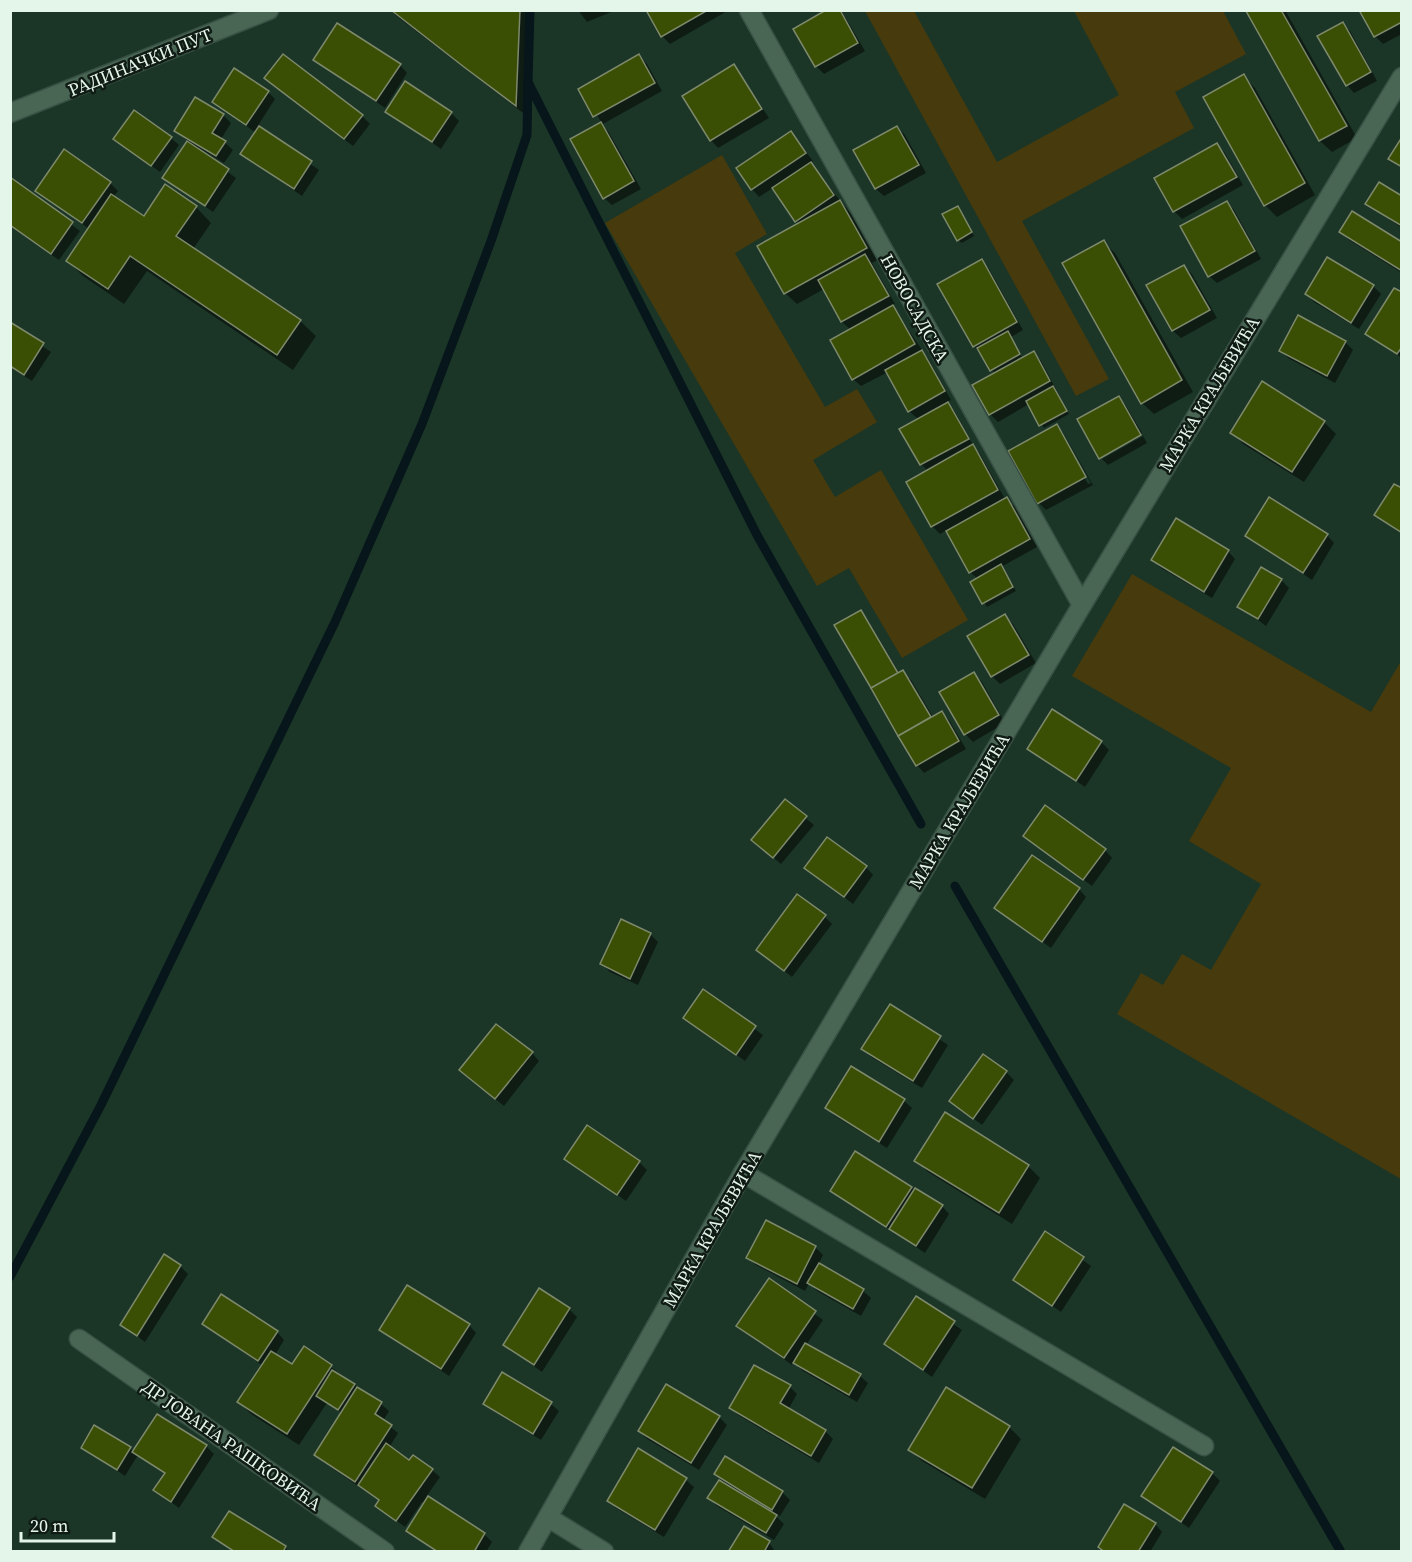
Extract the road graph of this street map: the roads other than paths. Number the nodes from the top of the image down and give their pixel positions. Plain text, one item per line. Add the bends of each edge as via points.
1 (269, 10) edge
2 (749, 10) edge
3 (1401, 77) edge
4 (10, 113) edge
5 (1082, 605) junction
6 (743, 1173) junction
7 (79, 1339) dead end
8 (1204, 1446) dead end
9 (549, 1518) junction
10 (385, 1551) edge
11 (528, 1551) edge
12 (604, 1551) edge

1 - 4 street, РАДИНАЧКИ ПУТ
2 - 5 street, НОВОСАДСКА
3 - 5 street, МАРКА КРАЉЕВИЋА
5 - 6 street, МАРКА КРАЉЕВИЋА
6 - 8 street
6 - 9 street, МАРКА КРАЉЕВИЋА
7 - 10 street, ДР ЈОВАНА РАШКОВИЋА
9 - 11 street, МАРКА КРАЉЕВИЋА
9 - 12 street

